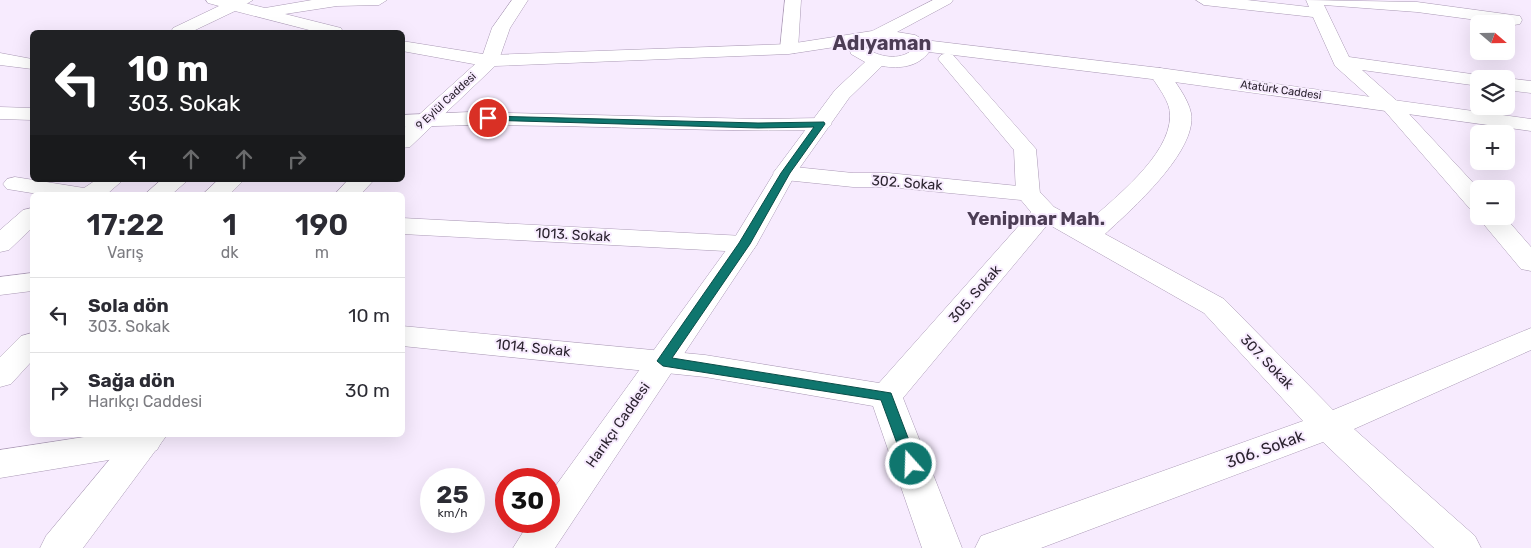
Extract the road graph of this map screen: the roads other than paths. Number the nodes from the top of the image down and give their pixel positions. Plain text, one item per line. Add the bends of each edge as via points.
1 (214, 0) edge
2 (379, 0) edge
3 (520, 0) edge
4 (794, 0) edge
5 (946, 0) edge
6 (1204, 0) edge
7 (238, 3) edge
8 (1319, 4) edge
9 (259, 13) junction
10 (1476, 15) edge
11 (183, 30) edge
12 (322, 30) edge
13 (405, 47) edge
14 (872, 47) junction
15 (914, 48) junction
16 (789, 49) junction
17 (0, 59) edge
18 (947, 59) junction
19 (1031, 59) junction
20 (490, 61) junction
21 (1342, 62) junction
22 (30, 64) edge
23 (1160, 74) junction
24 (1470, 79) edge
25 (1515, 85) edge
26 (1531, 87) edge
27 (1390, 105) junction
28 (29, 112) edge
29 (0, 113) edge
30 (426, 120) junction
31 (405, 121) edge
32 (821, 124) junction
33 (1531, 125) edge
34 (405, 139) edge
35 (30, 172) edge
36 (785, 173) junction
37 (108, 182) edge
38 (173, 182) edge
39 (230, 182) edge
40 (360, 182) edge
41 (69, 190) edge
42 (94, 192) edge
43 (160, 192) edge
44 (218, 192) edge
45 (349, 192) edge
46 (1470, 194) edge
47 (1037, 203) junction
48 (30, 217) edge
49 (1498, 225) edge
50 (405, 226) edge
51 (1089, 235) junction
52 (0, 244) edge
53 (744, 244) junction
54 (1531, 263) edge
55 (30, 282) edge
56 (0, 286) edge
57 (405, 336) edge
58 (1531, 338) edge
59 (30, 345) edge
60 (30, 352) edge
61 (663, 361) junction
62 (30, 367) edge
63 (0, 376) edge
64 (886, 396) junction
65 (1328, 426) junction
66 (148, 438) edge
67 (0, 464) edge
68 (60, 548) edge
69 (532, 548) edge
70 (942, 548) edge
71 (995, 548) edge
72 (1461, 548) edge

1 - 7 street
2 - 9 street via 337,1
3 - 20 street via 501,28
4 - 16 street
5 - 14 street
5 - 15 street
6 - 8 street
7 - 9 street
7 - 11 street
8 - 10 street via 1416,7
8 - 21 street
9 - 12 street
13 - 20 street
14 - 15 street via 899,36
14 - 15 street via 896,61
14 - 16 street via 832,56
14 - 32 street, Harıkçı Caddesi
15 - 18 street, Atatürk Caddesi
15 - 19 street, Atatürk Caddesi
16 - 20 street
17 - 22 street
18 - 19 street, Atatürk Caddesi
18 - 47 street via 1025,149
19 - 23 street, Atatürk Caddesi
20 - 30 street, 9 Eylül Caddesi
21 - 24 street
21 - 27 street
23 - 27 street, Atatürk Caddesi
23 - 51 street via 1181,115 1177,134 1158,168
25 - 26 street
27 - 33 street, Atatürk Caddesi
27 - 46 street
28 - 29 street
30 - 31 street
30 - 32 street
30 - 34 street, 9 Eylül Caddesi
32 - 36 street, Harıkçı Caddesi
35 - 41 street via 15,184
36 - 47 street, 302. Sokak via 888,180
36 - 53 street, Harıkçı Caddesi
37 - 42 street
38 - 43 street
39 - 44 street
40 - 45 street
47 - 51 street, 307. Sokak
47 - 64 street, 305. Sokak
48 - 52 street
49 - 54 street
50 - 53 street, 1013. Sokak
51 - 65 street, 307. Sokak via 1214,306
53 - 61 street, Harıkçı Caddesi
55 - 56 street
57 - 61 street, 1014. Sokak
58 - 65 street, 306. Sokak
59 - 63 street
60 - 62 street via 22,366
61 - 64 street, 1014. Sokak
61 - 69 street, Harıkçı Caddesi
64 - 70 street
65 - 71 street, 306. Sokak
65 - 72 street, 307. Sokak
66 - 67 street
66 - 68 street

